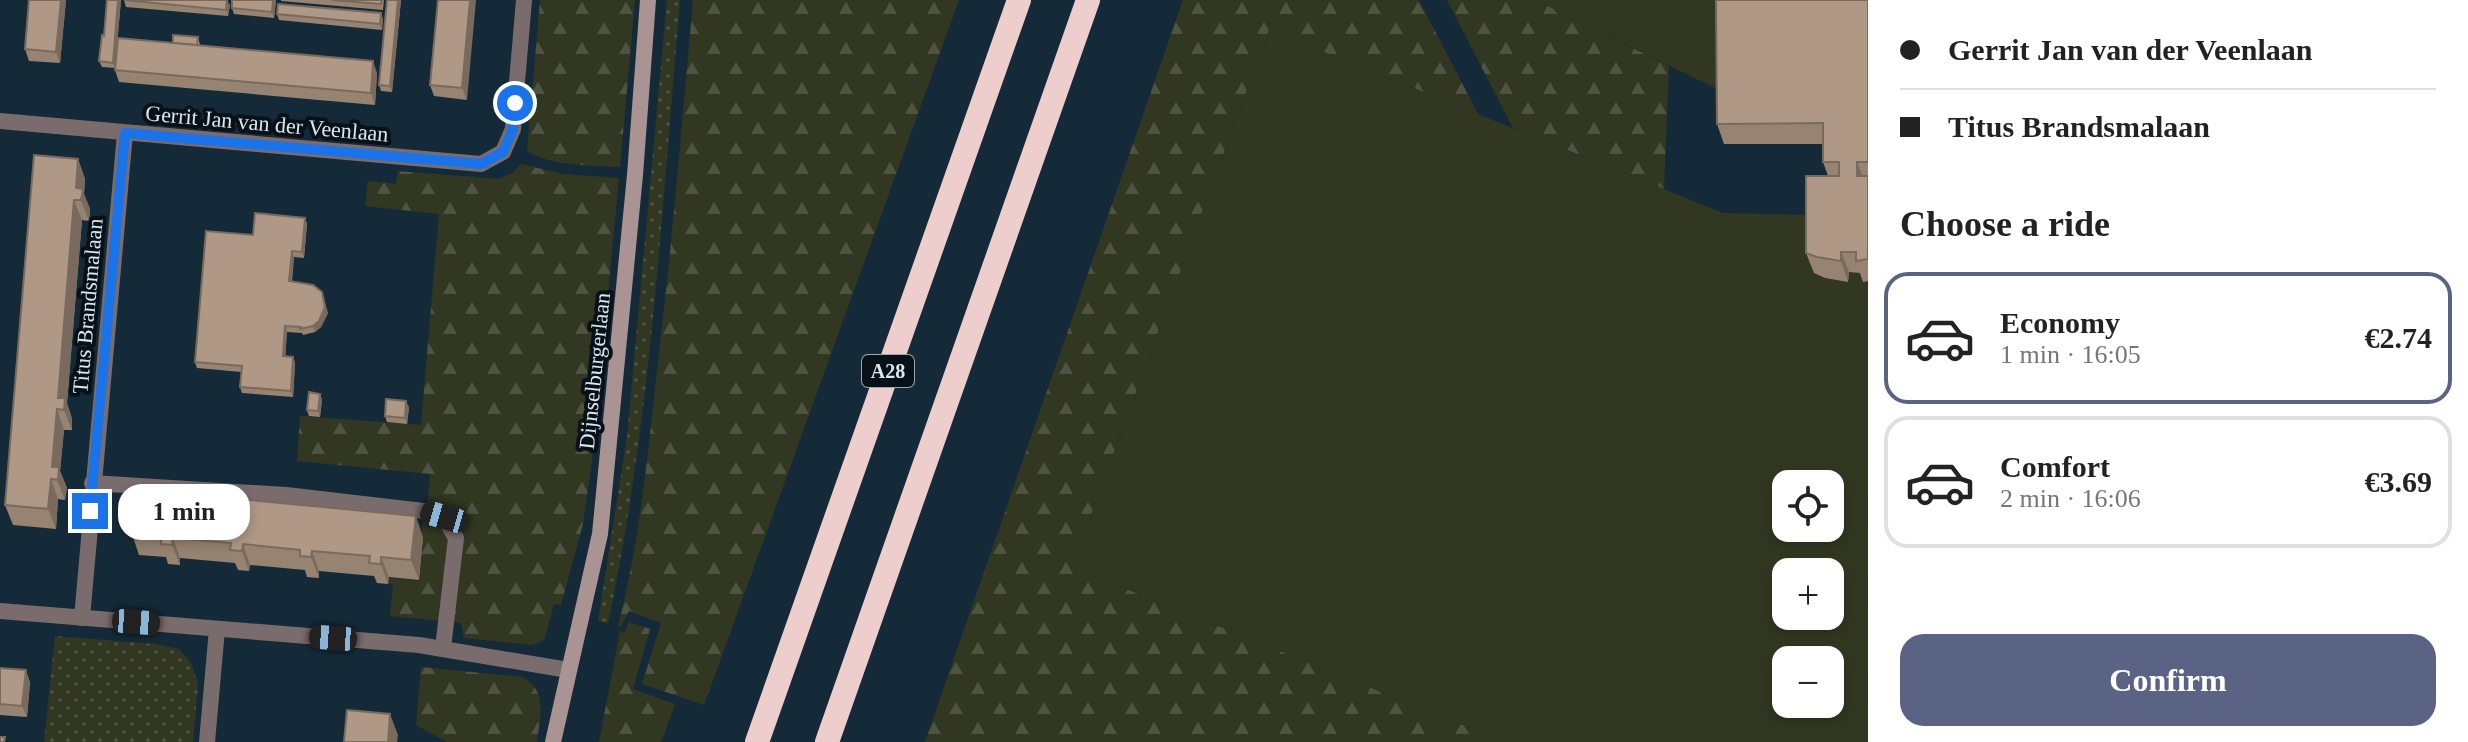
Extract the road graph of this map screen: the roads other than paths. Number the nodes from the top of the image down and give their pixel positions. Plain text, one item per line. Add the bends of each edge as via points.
1 (524, 0) edge
2 (648, 0) edge
3 (1019, 0) edge
4 (1088, 0) edge
5 (0, 121) edge
6 (125, 133) junction
7 (92, 483) junction
8 (0, 611) edge
9 (82, 618) junction
10 (217, 629) junction
11 (443, 648) junction
12 (568, 670) junction
13 (207, 742) edge
14 (553, 742) edge
15 (757, 742) edge
16 (827, 742) edge

1 - 6 street, Gerrit Jan van der Veenlaan via 513,129 503,152 481,164
2 - 12 main road, Dijnselburgerlaan via 600,534
3 - 15 highway, A28
4 - 16 highway
5 - 6 street, Gerrit Jan van der Veenlaan
6 - 7 street, Titus Brandsmalaan
7 - 9 street, Titus Brandsmalaan
7 - 11 street via 286,495 444,517 456,538
8 - 9 street
9 - 10 street
10 - 11 street
10 - 13 street
11 - 12 street
12 - 14 main road, Dijnselburgerlaan

